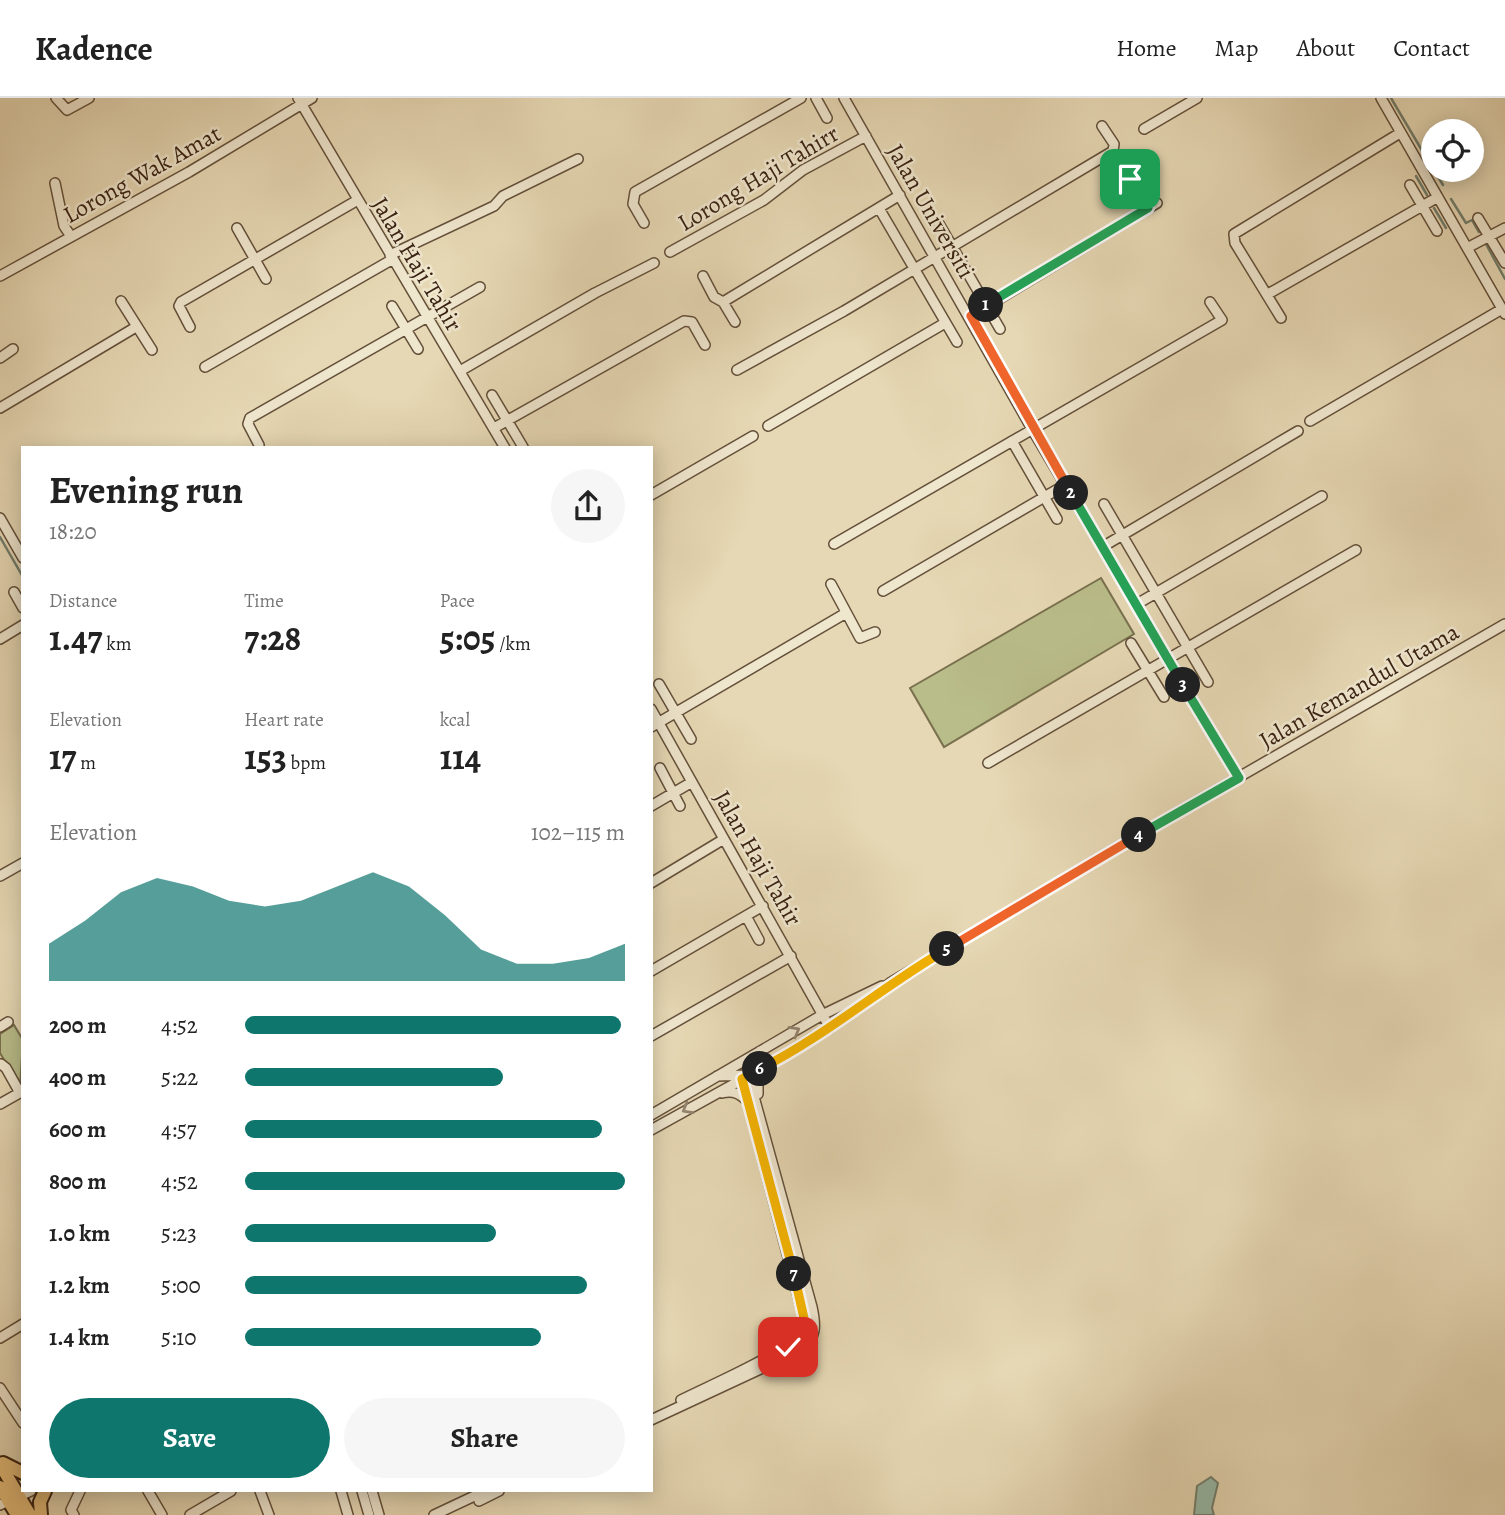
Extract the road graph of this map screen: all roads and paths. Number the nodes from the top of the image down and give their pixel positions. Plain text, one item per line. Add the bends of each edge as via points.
1 (56, 98) edge
2 (89, 98) edge
3 (312, 98) edge
4 (801, 98) edge
5 (816, 98) edge
6 (844, 98) edge
7 (1197, 98) edge
8 (1381, 98) edge
9 (299, 101) edge
10 (827, 118) dead end
11 (1102, 126) dead end
12 (1144, 129) dead end
13 (1400, 133) junction
14 (866, 136) junction
15 (1114, 150) junction
16 (578, 159) dead end
17 (55, 183) dead end
18 (1410, 185) dead end
19 (900, 195) junction
20 (1438, 197) junction
21 (356, 201) junction
22 (1423, 206) junction
23 (880, 210) junction
24 (1478, 218) dead end
25 (938, 222) dead end
26 (644, 223) dead end
27 (237, 228) dead end
28 (1505, 228) edge
29 (1437, 230) dead end
30 (70, 235) junction
31 (1489, 237) junction
32 (952, 247) junction
33 (1467, 248) junction
34 (670, 252) dead end
35 (392, 257) junction
36 (935, 257) junction
37 (257, 260) junction
38 (654, 263) dead end
39 (1505, 263) edge
40 (913, 270) junction
41 (0, 276) edge
42 (703, 276) dead end
43 (266, 279) dead end
44 (480, 287) dead end
45 (1268, 295) junction
46 (121, 302) dead end
47 (723, 302) junction
48 (1210, 302) dead end
49 (987, 305) junction
50 (392, 306) dead end
51 (1503, 312) edge
52 (971, 316) junction
53 (427, 318) junction
54 (1281, 318) dead end
55 (735, 322) dead end
56 (946, 323) junction
57 (136, 327) junction
58 (190, 327) dead end
59 (1000, 329) dead end
60 (406, 330) junction
61 (957, 342) dead end
62 (705, 345) dead end
63 (13, 349) dead end
64 (418, 349) dead end
65 (152, 350) dead end
66 (0, 358) edge
67 (205, 367) dead end
68 (737, 370) dead end
69 (460, 371) junction
70 (492, 396) dead end
71 (0, 408) edge
72 (508, 420) junction
73 (1310, 421) dead end
74 (768, 426) dead end
75 (494, 428) junction
76 (1032, 429) junction
77 (1298, 431) dead end
78 (753, 436) dead end
79 (1012, 441) junction
80 (259, 444) dead end
81 (504, 446) edge
82 (522, 446) edge
83 (1065, 485) junction
84 (653, 494) edge
85 (1322, 496) dead end
86 (1045, 497) junction
87 (1104, 504) dead end
88 (0, 518) edge
89 (1057, 519) dead end
90 (1122, 535) junction
91 (834, 544) dead end
92 (1104, 546) junction
93 (1356, 550) dead end
94 (21, 555) edge
95 (831, 584) dead end
96 (883, 591) dead end
97 (14, 592) dead end
98 (1156, 593) junction
99 (21, 604) edge
100 (1137, 604) junction
101 (846, 613) junction
102 (1505, 624) edge
103 (21, 626) edge
104 (875, 632) dead end
105 (0, 639) edge
106 (1131, 643) dead end
107 (1188, 647) junction
108 (1168, 659) junction
109 (1148, 671) junction
110 (1208, 682) dead end
111 (659, 684) dead end
112 (1164, 697) dead end
113 (676, 713) junction
114 (655, 725) edge
115 (691, 739) dead end
116 (988, 763) dead end
117 (660, 768) dead end
118 (1239, 778) junction
119 (692, 782) junction
120 (673, 793) junction
121 (653, 805) edge
122 (680, 806) dead end
123 (724, 839) junction
124 (21, 864) edge
125 (0, 876) edge
126 (653, 882) edge
127 (763, 906) junction
128 (746, 916) junction
129 (759, 940) dead end
130 (791, 956) junction
131 (653, 970) edge
132 (890, 983) junction
133 (822, 1015) junction
134 (830, 1028) junction
135 (653, 1035) edge
136 (760, 1051) junction
137 (779, 1059) junction
138 (1, 1064) edge
139 (717, 1076) junction
140 (744, 1076) junction
141 (21, 1092) edge
142 (707, 1097) junction
143 (0, 1104) edge
144 (755, 1105) junction
145 (653, 1114) edge
146 (653, 1129) edge
147 (21, 1325) edge
148 (0, 1338) edge
149 (0, 1388) edge
150 (653, 1414) edge
151 (21, 1418) edge
152 (653, 1419) edge
153 (0, 1462) edge
154 (21, 1472) edge
155 (45, 1492) edge
156 (80, 1492) edge
157 (149, 1492) edge
158 (230, 1492) edge
159 (260, 1492) edge
160 (341, 1492) edge
161 (362, 1492) edge
162 (372, 1492) edge
163 (483, 1492) edge
164 (497, 1492) edge
165 (11, 1494) edge
166 (72, 1512) edge
167 (17, 1515) edge
168 (30, 1515) edge
169 (41, 1515) edge
170 (162, 1515) edge
171 (190, 1515) edge
172 (269, 1515) edge
173 (348, 1515) edge
174 (369, 1515) edge
175 (379, 1515) edge
176 (434, 1515) edge
177 (448, 1515) edge

1 - 2 street via 64,110
3 - 9 street, Lorong Wak Amat
4 - 26 street via 635,192 633,204
5 - 10 street
6 - 14 street, Jalan Universiti
7 - 12 street
8 - 13 street
9 - 21 street, Jalan Haji Tahir
9 - 30 street, Lorong Wak Amat via 190,172
11 - 15 street
13 - 20 street
13 - 45 street via 1234,234 1235,243
14 - 19 street, Jalan Universiti
14 - 34 street, Lorong Haji Tahirr
15 - 32 street
15 - 49 street via 1152,205
16 - 35 street
17 - 30 street
18 - 22 street
19 - 23 street
19 - 36 street, Jalan Universiti
20 - 22 street
20 - 33 street
21 - 35 street, Jalan Haji Tahir
21 - 37 street
22 - 29 street
22 - 45 street
23 - 40 street
23 - 47 street
24 - 31 street
25 - 32 street
27 - 37 street
28 - 31 street
30 - 41 street, Lorong Wak Amat
31 - 33 street
31 - 39 street
32 - 36 street
32 - 49 street
33 - 51 street
35 - 53 street, Jalan Haji Tahir
35 - 67 street
36 - 40 street
36 - 52 street, Jalan Universiti
37 - 43 street
37 - 58 street via 181,302
38 - 69 street
40 - 56 street
40 - 68 street
42 - 47 street via 714,297
44 - 53 street
45 - 54 street
46 - 57 street
47 - 55 street
48 - 76 street via 1222,320
49 - 52 street
49 - 59 street
50 - 60 street
51 - 73 street
52 - 76 street, Jalan Universiti
53 - 60 street
53 - 69 street, Jalan Haji Tahir
56 - 61 street
56 - 74 street
57 - 65 street
57 - 71 street
60 - 64 street
60 - 80 street via 250,418 248,424
62 - 72 street via 694,325 684,321
63 - 66 street
69 - 75 street, Jalan Haji Tahir
70 - 72 street
72 - 75 street
72 - 82 street
75 - 81 street, Jalan Haji Tahir
76 - 79 street
76 - 83 street, Jalan Universiti
77 - 90 street
78 - 84 street
79 - 86 street
79 - 91 street
83 - 86 street
83 - 92 street, Jalan Universiti
85 - 98 street
86 - 89 street
86 - 96 street
87 - 90 street
88 - 94 street
90 - 92 street
90 - 98 street
92 - 100 street, Jalan Universiti
93 - 107 street
95 - 101 street
97 - 99 street
98 - 100 street
98 - 107 street
100 - 108 street, Jalan Universiti
101 - 104 street via 862,639
101 - 113 street
102 - 118 street, Jalan Kemandul Utama
103 - 105 street
106 - 109 street
107 - 108 street
107 - 110 street
108 - 109 street
108 - 118 street, Jalan Universiti
109 - 112 street
109 - 116 street
111 - 113 street
113 - 114 street
113 - 115 street
114 - 119 street, Jalan Haji Tahir
117 - 120 street
118 - 132 street, Jalan Kemandul Utama
119 - 120 street
119 - 123 street, Jalan Haji Tahir
120 - 121 street
120 - 122 street
123 - 126 street
123 - 127 street, Jalan Haji Tahir
124 - 125 street
127 - 128 street
127 - 130 street, Jalan Haji Tahir
128 - 129 street
128 - 131 street
130 - 133 street, Jalan Haji Tahir
130 - 135 street
132 - 133 street
132 - 134 street
133 - 134 street, Jalan Haji Tahir
136 -> 133 street
134 - 137 street
136 - 139 street
136 - 140 street
137 - 140 street
137 - 144 street via 758,1080
138 - 141 street
139 - 140 street
139 - 145 street
140 - 142 street
140 - 144 street
141 - 143 street
142 - 144 street via 730,1091
142 -> 146 street
144 - 150 street via 806,1319 804,1335
144 - 152 street via 812,1307 813,1337 791,1355
147 - 148 street
149 - 151 street via 15,1401
153 - 154 main road
153 - 165 main road
155 - 169 main road
156 - 166 street
157 - 170 street
158 - 171 street
159 - 172 street
160 - 173 street
161 - 174 street
162 - 175 street
163 - 176 street
164 - 177 street
165 - 167 main road
165 - 168 main road

